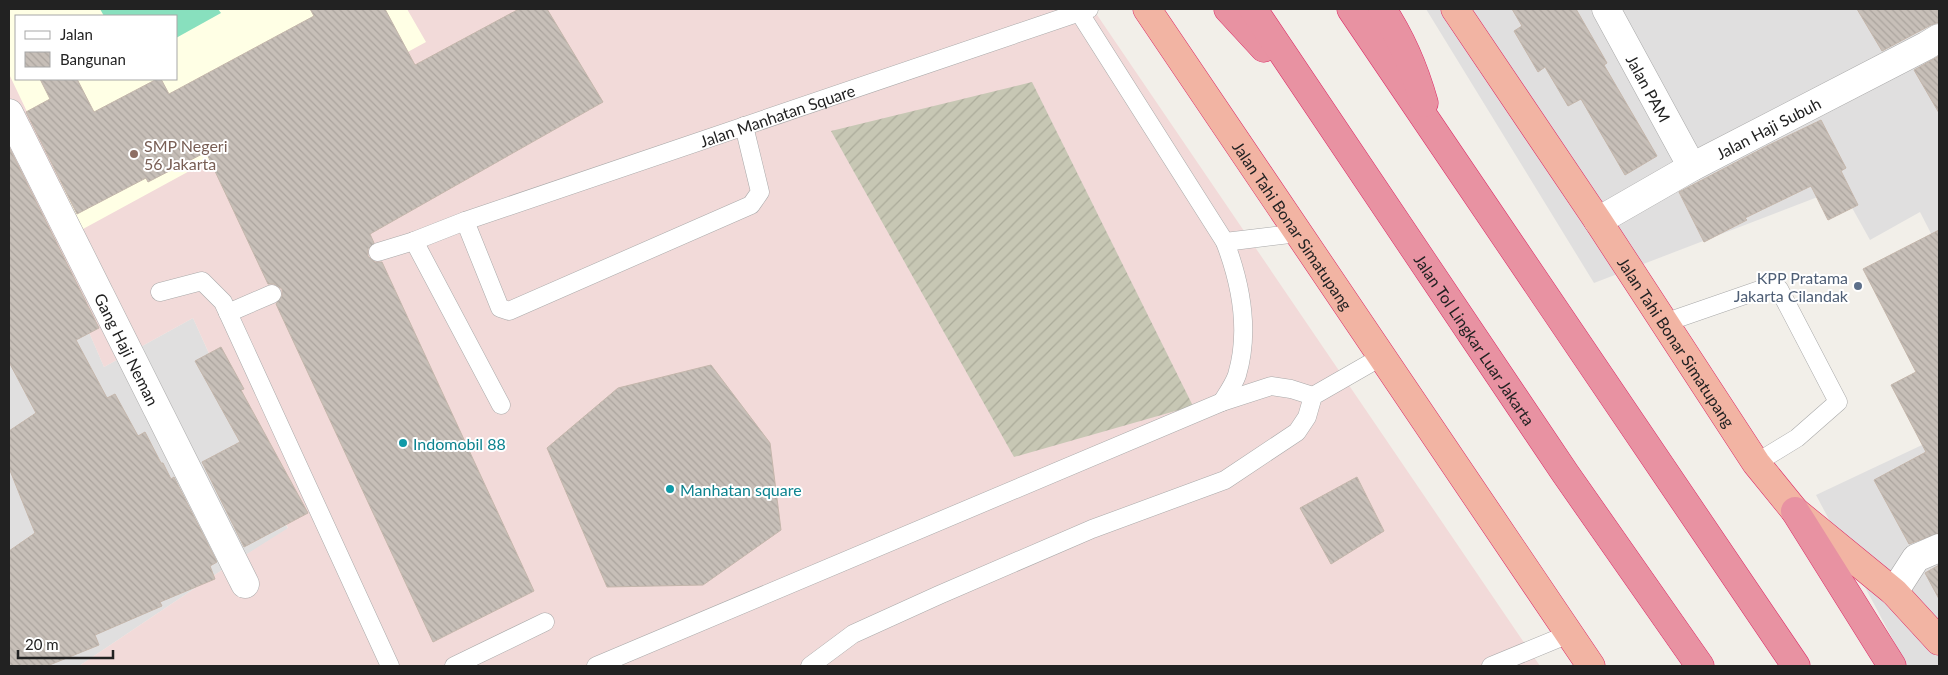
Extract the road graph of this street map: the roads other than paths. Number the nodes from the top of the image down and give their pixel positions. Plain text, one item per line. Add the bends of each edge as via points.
1 (1147, 9) edge
2 (1228, 9) edge
3 (1253, 9) edge
4 (1351, 9) edge
5 (1382, 9) edge
6 (1456, 9) edge
7 (1606, 9) edge
8 (1084, 11) edge
9 (1939, 38) edge
10 (1306, 86) junction
11 (9, 113) edge
12 (744, 126) junction
13 (1430, 127) junction
14 (1692, 167) junction
15 (465, 221) junction
16 (1598, 221) junction
17 (1298, 233) junction
18 (414, 241) junction
19 (1225, 242) junction
20 (378, 252) dead end
21 (160, 292) dead end
22 (272, 294) dead end
23 (228, 313) junction
24 (1664, 323) junction
25 (1381, 356) junction
26 (1313, 396) junction
27 (1222, 402) junction
28 (501, 405) dead end
29 (1756, 463) junction
30 (1796, 511) junction
31 (1939, 548) edge
32 (245, 584) dead end
33 (1894, 592) junction
34 (545, 622) dead end
35 (1569, 634) junction
36 (1683, 639) junction
37 (1939, 641) edge
38 (1780, 643) junction
39 (390, 666) edge
40 (454, 666) edge
41 (596, 666) edge
42 (810, 666) edge
43 (1491, 666) edge
44 (1591, 666) edge
45 (1675, 666) edge
46 (1700, 666) edge
47 (1796, 666) edge
48 (1803, 666) edge
49 (1892, 666) edge

1 - 17 highway, Jalan Tahi Bonar Simatupang
2 - 10 highway
3 - 10 highway, Jalan Tol Lingkar Luar Jakarta
4 - 13 highway
5 - 13 highway via 1415,71
6 - 16 highway, Jalan Tahi Bonar Simatupang
7 - 14 street, Jalan PAM
8 - 12 lane, Jalan Manhatan Square
8 - 19 lane
9 - 14 street, Jalan Haji Subuh
10 - 36 highway, Jalan Tol Lingkar Luar Jakarta via 1565,473
11 - 32 street, Gang Haji Neman
12 - 15 lane, Jalan Manhatan Square
12 - 15 lane via 760,192 752,205 509,311 500,308
13 - 38 highway
14 - 16 street, Jalan Haji Subuh
15 - 18 lane, Jalan Manhatan Square
16 - 24 highway, Jalan Tahi Bonar Simatupang
17 - 19 lane
17 - 25 highway, Jalan Tahi Bonar Simatupang
18 - 20 lane, Jalan Manhatan Square
18 - 28 lane
19 - 27 lane via 1240,292 1244,342 1237,377
21 - 23 lane via 202,281 223,302
22 - 23 lane
23 - 39 lane
24 - 29 highway, Jalan Tahi Bonar Simatupang
24 - 29 lane via 1771,286 1779,289 1838,402 1797,438
25 - 26 lane
25 - 35 highway, Jalan Tahi Bonar Simatupang
26 - 27 lane via 1271,386
26 - 42 lane via 1307,416 1297,432 1225,480 1092,529 939,595 853,634
27 - 41 lane
29 - 30 highway, Jalan Tahi Bonar Simatupang
30 - 33 highway, Jalan Tahi Bonar Simatupang
30 - 49 highway
31 - 33 street via 1916,558
33 - 37 highway, Jalan Tahi Bonar Simatupang
34 - 40 lane
35 - 43 lane
35 - 44 highway, Jalan Tahi Bonar Simatupang
36 - 45 highway via 1675,652
36 - 46 highway, Jalan Tol Lingkar Luar Jakarta
38 - 47 highway
38 - 48 highway

